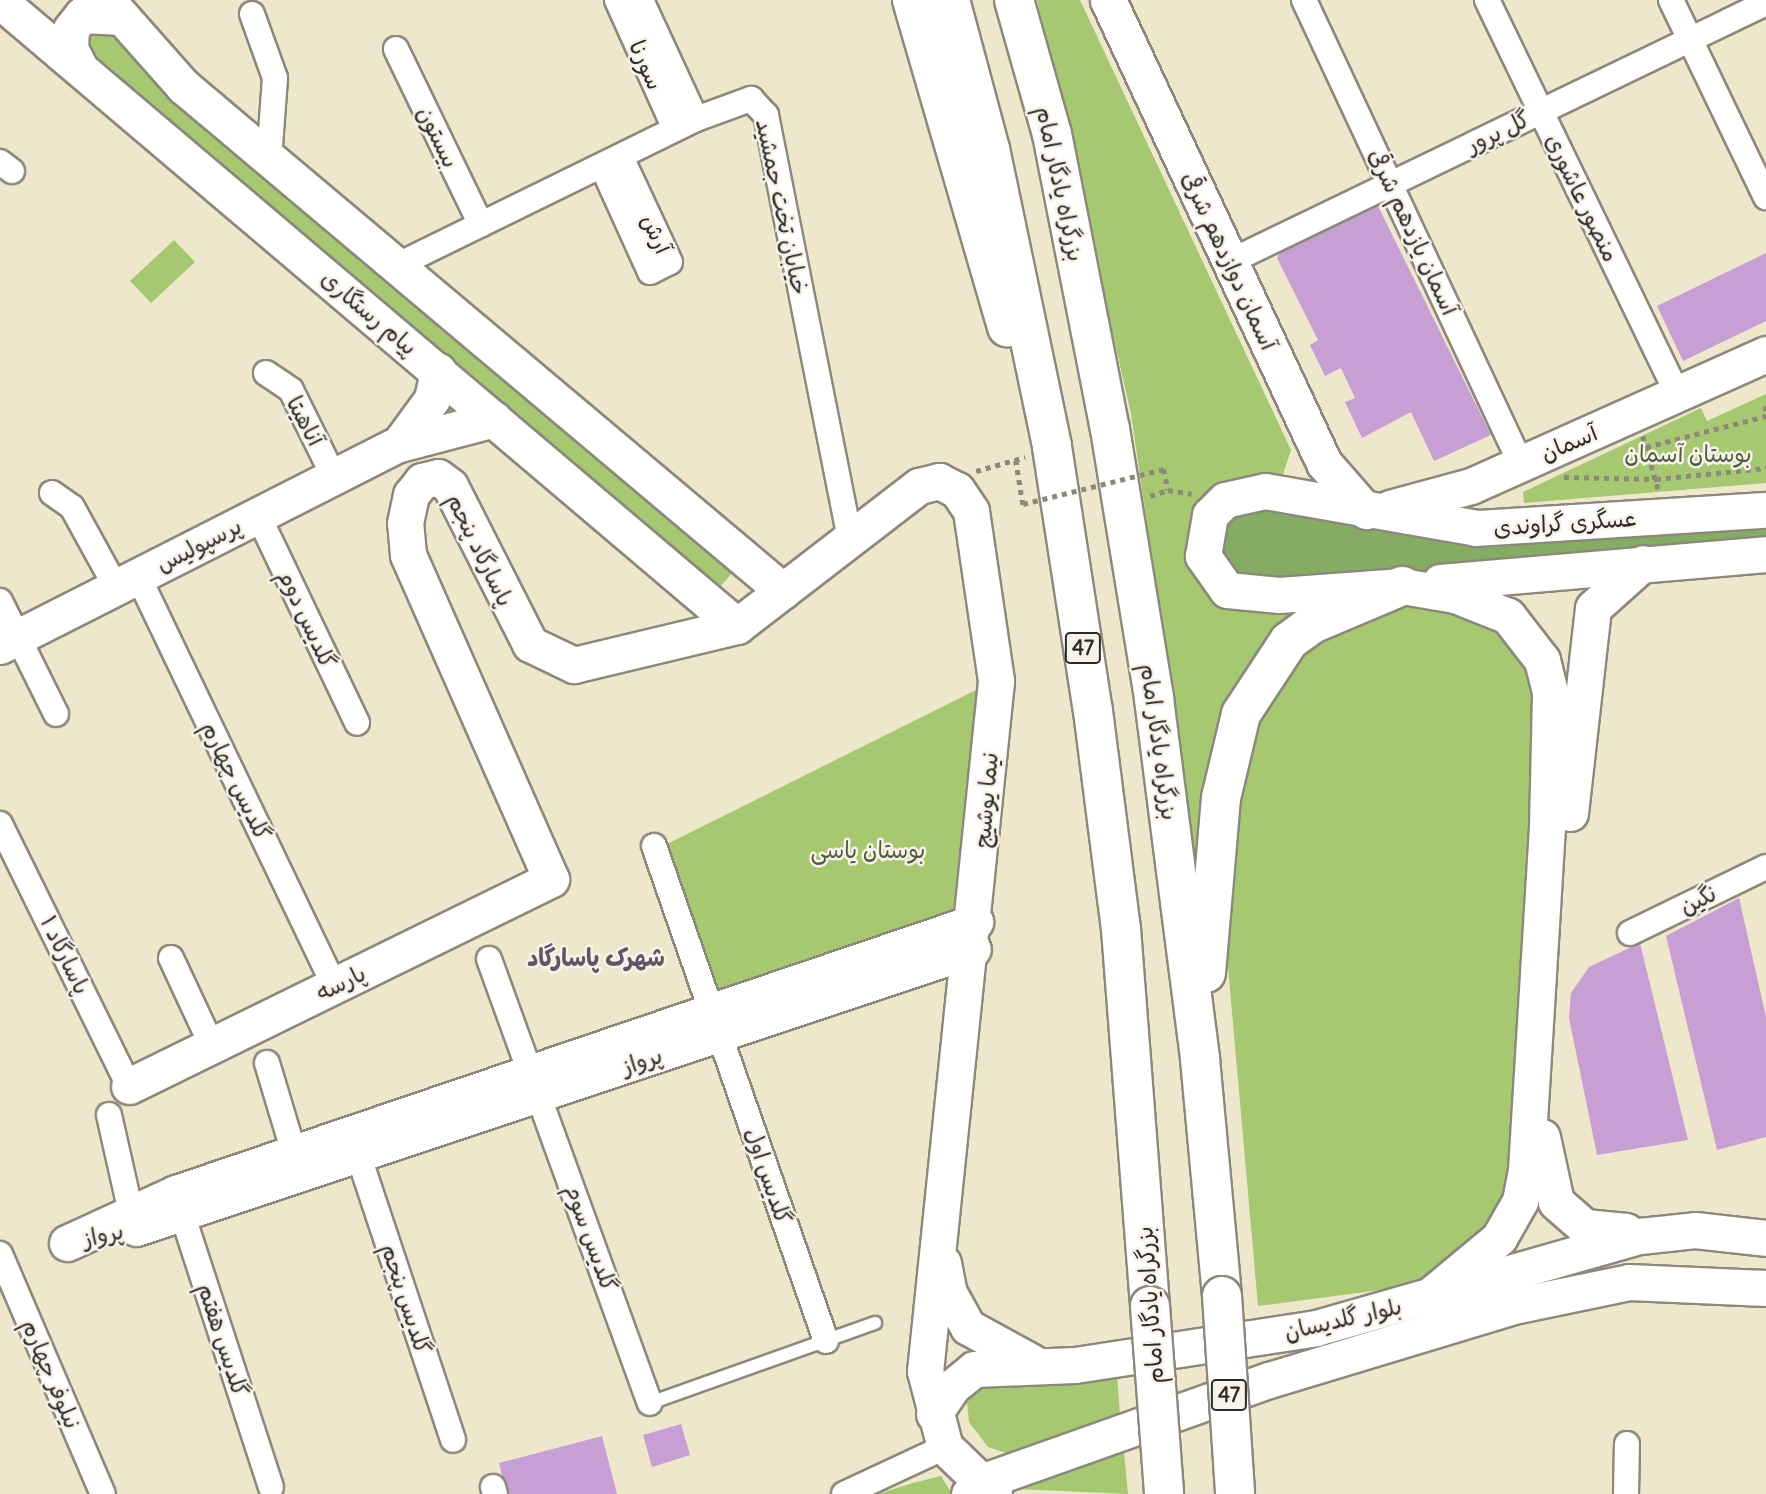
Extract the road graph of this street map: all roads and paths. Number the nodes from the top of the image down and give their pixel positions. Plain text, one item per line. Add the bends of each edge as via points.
1 (617, 0) edge
2 (641, 0) edge
3 (912, 0) edge
4 (950, 0) edge
5 (1014, 0) edge
6 (1108, 0) edge
7 (1304, 0) edge
8 (1487, 0) edge
9 (1671, 0) edge
10 (0, 1) edge
11 (1766, 3) edge
12 (115, 8) edge
13 (253, 14) dead end
14 (1690, 40) junction
15 (396, 49) dead end
16 (80, 68) junction
17 (1540, 112) junction
18 (685, 124) junction
19 (269, 159) junction
20 (1391, 184) junction
21 (1766, 197) edge
22 (481, 225) junction
23 (1229, 262) junction
24 (396, 266) junction
25 (1766, 354) edge
26 (438, 371) junction
27 (266, 373) dead end
28 (1290, 390) junction
29 (1678, 395) junction
30 (1766, 406) edge
31 (1637, 414) junction
32 (1766, 415) edge
33 (494, 419) junction
34 (399, 444) junction
35 (1052, 447) junction
36 (1646, 447) junction
37 (1016, 460) dead end
38 (1766, 468) edge
39 (1536, 470) junction
40 (334, 477) junction
41 (1656, 479) junction
42 (1168, 490) dead end
43 (1245, 492) junction
44 (52, 493) dead end
45 (1766, 510) edge
46 (1366, 511) junction
47 (258, 515) junction
48 (1666, 516) junction
49 (1539, 527) junction
50 (850, 539) junction
51 (1766, 554) edge
52 (1643, 564) junction
53 (127, 582) junction
54 (1402, 586) junction
55 (783, 591) junction
56 (0, 601) edge
57 (737, 626) junction
58 (10, 641) edge
59 (56, 714) dead end
60 (357, 723) dead end
61 (0, 824) edge
62 (654, 846) dead end
63 (1766, 867) edge
64 (551, 879) joint
65 (1630, 933) dead end
66 (974, 935) junction
67 (171, 958) dead end
68 (489, 958) dead end
69 (334, 986) junction
70 (715, 1023) junction
71 (212, 1046) junction
72 (1200, 1059) junction
73 (267, 1063) dead end
74 (536, 1084) junction
75 (129, 1086) joint
76 (109, 1115) dead end
77 (294, 1153) junction
78 (359, 1157) junction
79 (179, 1205) junction
80 (131, 1213) junction
81 (1664, 1232) junction
82 (1766, 1238) edge
83 (942, 1242) junction
84 (0, 1254) edge
85 (1766, 1288) edge
86 (1427, 1298) junction
87 (875, 1323) dead end
88 (826, 1341) junction
89 (1039, 1366) junction
90 (650, 1403) joint
91 (939, 1430) junction
92 (453, 1440) dead end
93 (1627, 1444) dead end
94 (271, 1487) dead end
95 (981, 1490) edge
96 (103, 1494) edge
97 (845, 1494) edge
98 (1164, 1494) edge
99 (1235, 1494) edge
100 (1626, 1494) edge

1 - 18 street, سورنا
2 - 18 street, سورنا
3 - 35 highway via 992,289
4 - 35 highway, بزرگراه یادگار امام / 47 via 990,149
5 - 72 highway, بزرگراه یادگار امام / 47 via 1052,134 1110,429 1154,699
6 - 23 street, آسمان دوازدهم شرقی
7 - 20 street, آسمان یازدهم شرقی
8 - 17 street, منصور عاشوری
9 - 14 street
10 - 16 street, پیام رستگاری
11 - 14 street, گل پرور
12 - 16 street via 82,15 70,48
12 - 19 street via 183,86
13 - 19 street via 275,78
14 - 17 street, گل پرور
14 - 21 street
15 - 22 street, بیستون
16 - 26 street, پیام رستگاری
17 - 20 street, گل پرور
17 - 29 street, منصور عاشوری
18 - 22 street, خیابان تخت جمشید
18 - 50 street, خیابان تخت جمشید via 751,99 766,115
19 - 24 street
20 - 23 street, گل پرور
20 - 39 street, آسمان یازدهم شرقی
22 - 24 street, خیابان تخت جمشید
23 - 28 street, آسمان دوازدهم شرقی
24 - 55 street
25 - 29 street, آسمان
26 - 33 street, پیام رستگاری
26 - 34 street, پرسپولیس via 428,407
27 - 40 street, آناهیتا via 291,390
28 - 43 street via 1300,428 1300,469 1285,482
28 - 46 street, آسمان دوازدهم شرقی via 1334,480
29 - 31 street, آسمان
30 - 32 path
31 - 36 path
31 - 39 street, آسمان
32 - 36 path
33 - 34 street, پرسپولیس
33 - 57 street, پیام رستگاری
34 - 40 street, پرسپولیس
35 - 98 highway, بزرگراه یادگار امام / 47, bridge via 1121,929
36 - 41 path
37 - 42 path, bridge via 1023,504 1164,470
38 - 41 path
39 - 41 path
39 - 46 street, آسمان via 1438,499
39 - 49 street via 1502,483 1498,504 1517,521
40 - 47 street, پرسپولیس
41 - 48 path
43 - 46 street, عسگری گراوندی
43 - 54 street via 1210,515 1203,535 1203,556 1227,590 1279,595
44 - 53 street, گلدیس چهارم via 72,507
45 - 48 street, عسگری گراوندی
46 - 49 street, عسگری گراوندی via 1437,525
47 - 53 street, پرسپولیس
47 - 60 street, گلدیس دوم
48 - 49 street, عسگری گراوندی
50 - 55 street, نیما یوشیج
50 - 66 street, نیما یوشیج via 919,486 939,481 957,490 971,510 996,681
51 - 52 street, عسگری گراوندی
52 - 54 street, عسگری گراوندی
52 - 81 street via 1602,595 1584,646 1541,1103 1543,1160 1556,1202 1573,1221 1598,1230
53 - 58 street, پرسپولیس
53 - 69 street, گلدیس چهارم
54 - 72 highway via 1312,624 1289,641 1241,713 1215,845
54 - 86 street via 1465,598 1508,616 1537,648 1550,692 1546,839 1520,1201 1485,1254
55 - 57 street, نیما یوشیج
56 - 58 street
57 - 64 street, پاسارگاد پنجم via 628,657 575,665 549,658 514,619 450,486 430,479 411,495 405,523 419,588
58 - 59 street
61 - 75 street, پاسارگاد ۱
62 - 70 street
63 - 65 street, نگین
64 - 69 street, پارسه
66 - 70 street, پرواز
66 - 83 street, نیما یوشیج
67 - 71 street
68 - 74 street
69 - 71 street, پارسه
70 - 74 street, پرواز
70 - 88 street, گلدیس اول
71 - 75 street, پارسه
72 - 99 highway, بزرگراه یادگار امام / 47, bridge
73 - 77 street
74 - 77 street, پرواز
74 - 78 street, پرواز
74 - 90 street, گلدیس سوم
76 - 80 street
77 - 79 street, پرواز
78 - 79 street, پرواز
78 - 92 street, گلدیس پنجم
79 - 80 street, پرواز
79 - 80 street, پرواز via 67,1243
79 - 94 street, گلدیس هفتم
81 - 82 street, بلوار گلدیسان
81 - 86 street, بلوار گلدیسان via 1580,1249
83 - 89 street via 949,1293 968,1327
83 - 91 street via 925,1354
84 - 96 street, نیلوفر چهارم
85 - 95 street, بلوار گلدیسان via 1629,1282 1518,1305 1269,1380
86 - 89 street, بلوار گلدیسان via 1265,1336
87 - 88 lane
88 - 90 lane
89 - 91 street, بلوار گلدیسان via 974,1369 952,1387
91 - 95 street
91 - 97 street
93 - 100 street

